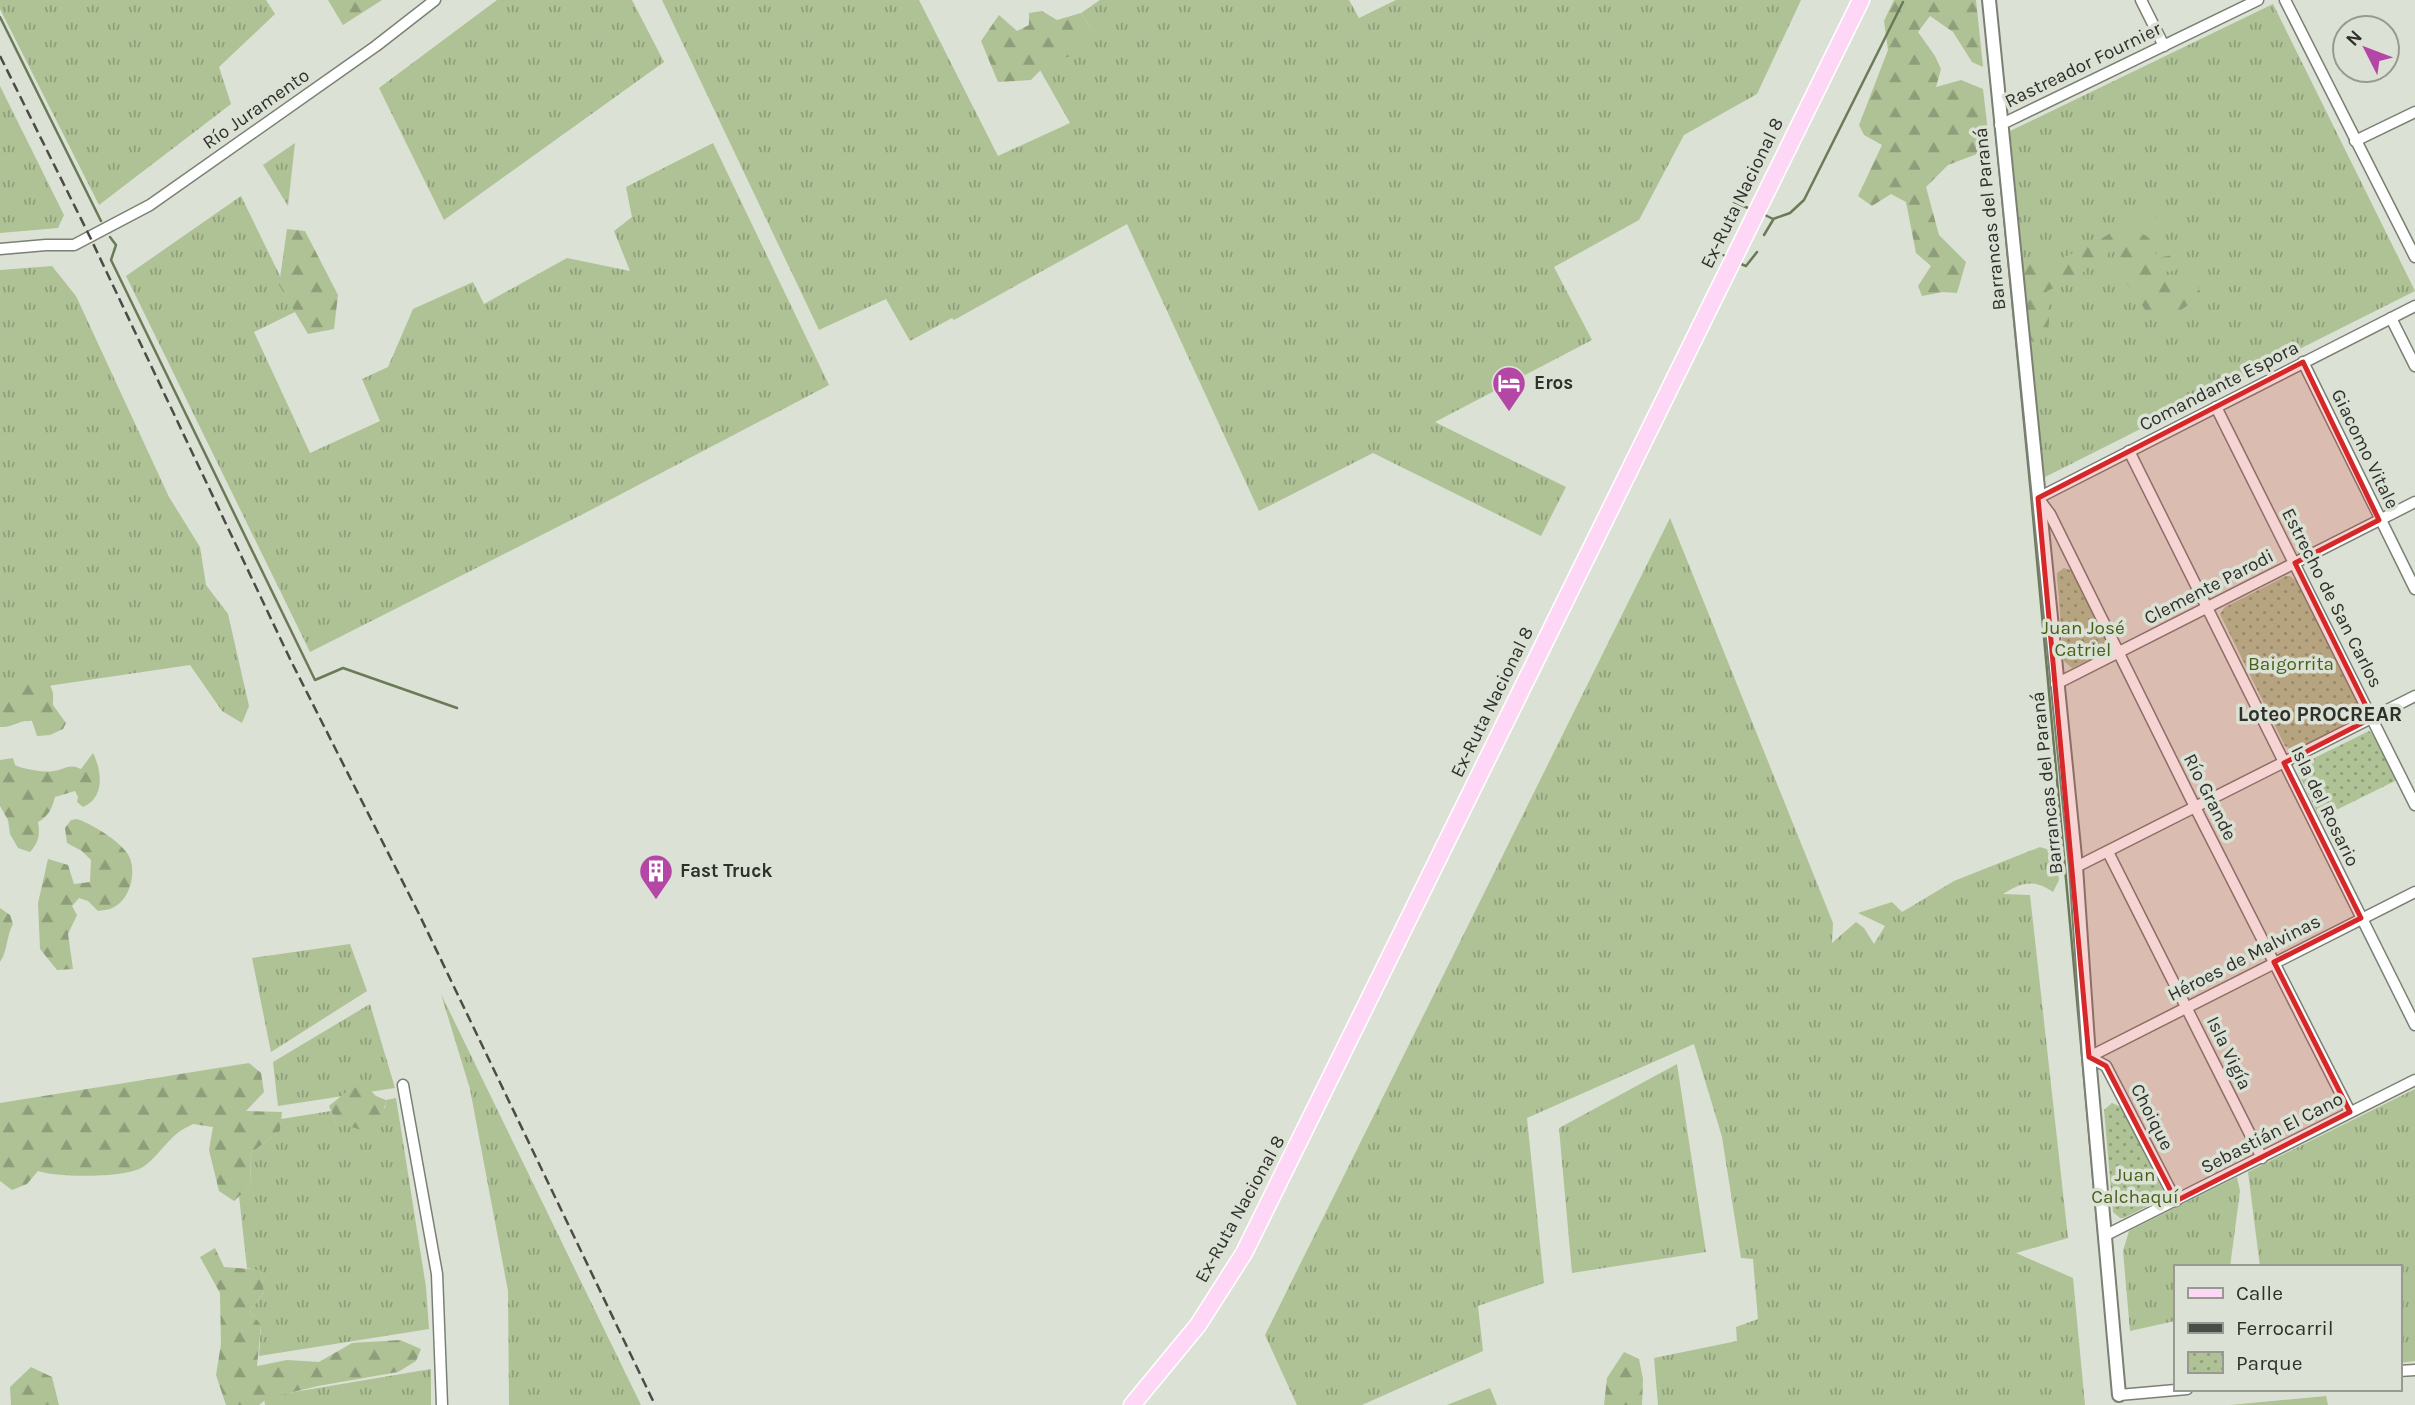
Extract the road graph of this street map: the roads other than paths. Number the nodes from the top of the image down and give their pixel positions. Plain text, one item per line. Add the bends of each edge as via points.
1 (435, 0) edge
2 (1861, 0) edge
3 (1989, 0) edge
4 (2141, 0) edge
5 (2258, 0) edge
6 (2285, 0) edge
7 (2164, 46) junction
8 (2415, 112) edge
9 (2000, 125) junction
10 (2356, 141) junction
11 (0, 249) edge
12 (2415, 257) edge
13 (2415, 306) edge
14 (2391, 318) junction
15 (2304, 362) junction
16 (2415, 366) edge
17 (2216, 407) junction
18 (2129, 452) junction
19 (2038, 498) junction
20 (2415, 502) edge
21 (2379, 520) junction
22 (2295, 562) junction
23 (2415, 589) edge
24 (2206, 608) junction
25 (2119, 652) junction
26 (2056, 684) junction
27 (2415, 696) edge
28 (2372, 718) junction
29 (2284, 763) junction
30 (2415, 805) edge
31 (2195, 807) junction
32 (2108, 852) junction
33 (2076, 867) junction
34 (2415, 892) edge
35 (2361, 918) junction
36 (2274, 962) junction
37 (2187, 1007) junction
38 (2415, 1025) edge
39 (2089, 1057) junction
40 (2415, 1080) edge
41 (403, 1085) dead end
42 (2350, 1112) junction
43 (2262, 1158) junction
44 (2176, 1201) junction
45 (2106, 1235) junction
46 (2174, 1390) edge
47 (2119, 1395) joint
48 (442, 1405) edge
49 (1132, 1405) edge

1 - 11 street, Río Juramento via 150,205 74,245
2 - 49 main road, Ex-Ruta Nacional 8 via 1244,1253 1198,1325
3 - 9 street, Barrancas del Paraná
4 - 7 street
5 - 7 street, Rastreador Fournier
6 - 10 street
7 - 9 street, Rastreador Fournier
8 - 10 street
9 - 19 street, Barrancas del Paraná
10 - 12 street
13 - 14 street, Comandante Espora
14 - 15 street, Comandante Espora
14 - 16 street
15 - 17 street, Comandante Espora
15 - 21 street, Giacomo Vitale
17 - 18 street, Comandante Espora
17 - 22 street, Estrecho de San Carlos
18 - 19 street, Comandante Espora
18 - 24 street, Isla del Rosario
19 - 25 street, Río Grande
19 - 26 street, Barrancas del Paraná
20 - 21 street, Clemente Parodi
21 - 22 street, Clemente Parodi
21 - 23 street, Giacomo Vitale
22 - 24 street, Clemente Parodi
22 - 28 street, Estrecho de San Carlos
24 - 25 street, Clemente Parodi
24 - 29 street, Isla del Rosario
25 - 26 street, Clemente Parodi
25 - 31 street, Río Grande
26 - 33 street, Barrancas del Paraná
27 - 28 street
28 - 29 street
28 - 30 street, Estrecho de San Carlos
29 - 31 street
29 - 35 street, Isla del Rosario
31 - 32 street
31 - 36 street, Río Grande
32 - 33 street
32 - 37 street, Isla Vigía
33 - 39 street, Barrancas del Paraná
34 - 35 street, Héroes de Malvinas
35 - 36 street, Héroes de Malvinas
35 - 38 street, Isla del Rosario
36 - 37 street, Héroes de Malvinas
36 - 42 street, Río Grande
37 - 39 street, Héroes de Malvinas
37 - 43 street, Isla Vigía
39 - 44 street, Choique via 2106,1066
39 - 45 street, Barrancas del Paraná
40 - 42 street, Sebastián El Cano
41 - 48 street via 437,1274
42 - 43 street, Sebastián El Cano
43 - 44 street, Sebastián El Cano
44 - 45 street, Sebastián El Cano
45 - 47 street, Barrancas del Paraná
46 - 47 street

